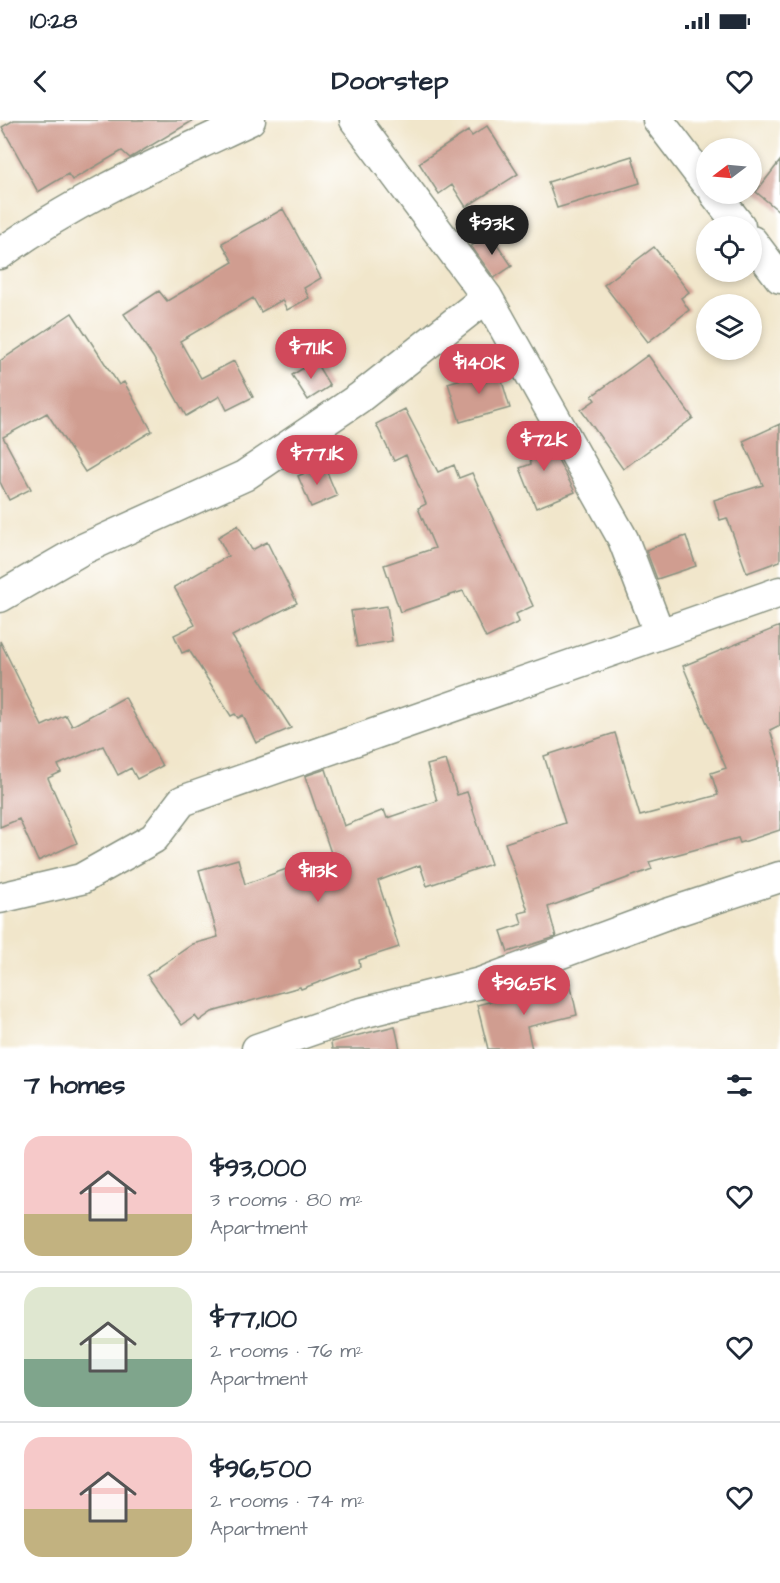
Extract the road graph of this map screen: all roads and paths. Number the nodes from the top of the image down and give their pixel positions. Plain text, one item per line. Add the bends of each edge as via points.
1 (250, 120) edge
2 (355, 120) edge
3 (658, 120) edge
4 (696, 170) edge
5 (723, 204) edge
6 (732, 216) edge
7 (0, 254) edge
8 (762, 254) edge
9 (780, 278) edge
10 (487, 297) junction
11 (780, 592) edge
12 (0, 597) edge
13 (659, 633) junction
14 (780, 877) edge
15 (0, 898) edge
16 (257, 1049) edge

1 - 7 street via 108,188 38,226
2 - 10 street
3 - 4 street
5 - 6 street
8 - 9 street
10 - 12 street via 359,398 244,476 82,549
10 - 13 street via 623,539
11 - 13 street
13 - 15 street via 182,801 154,838 81,879
14 - 16 street via 480,983 358,1014

